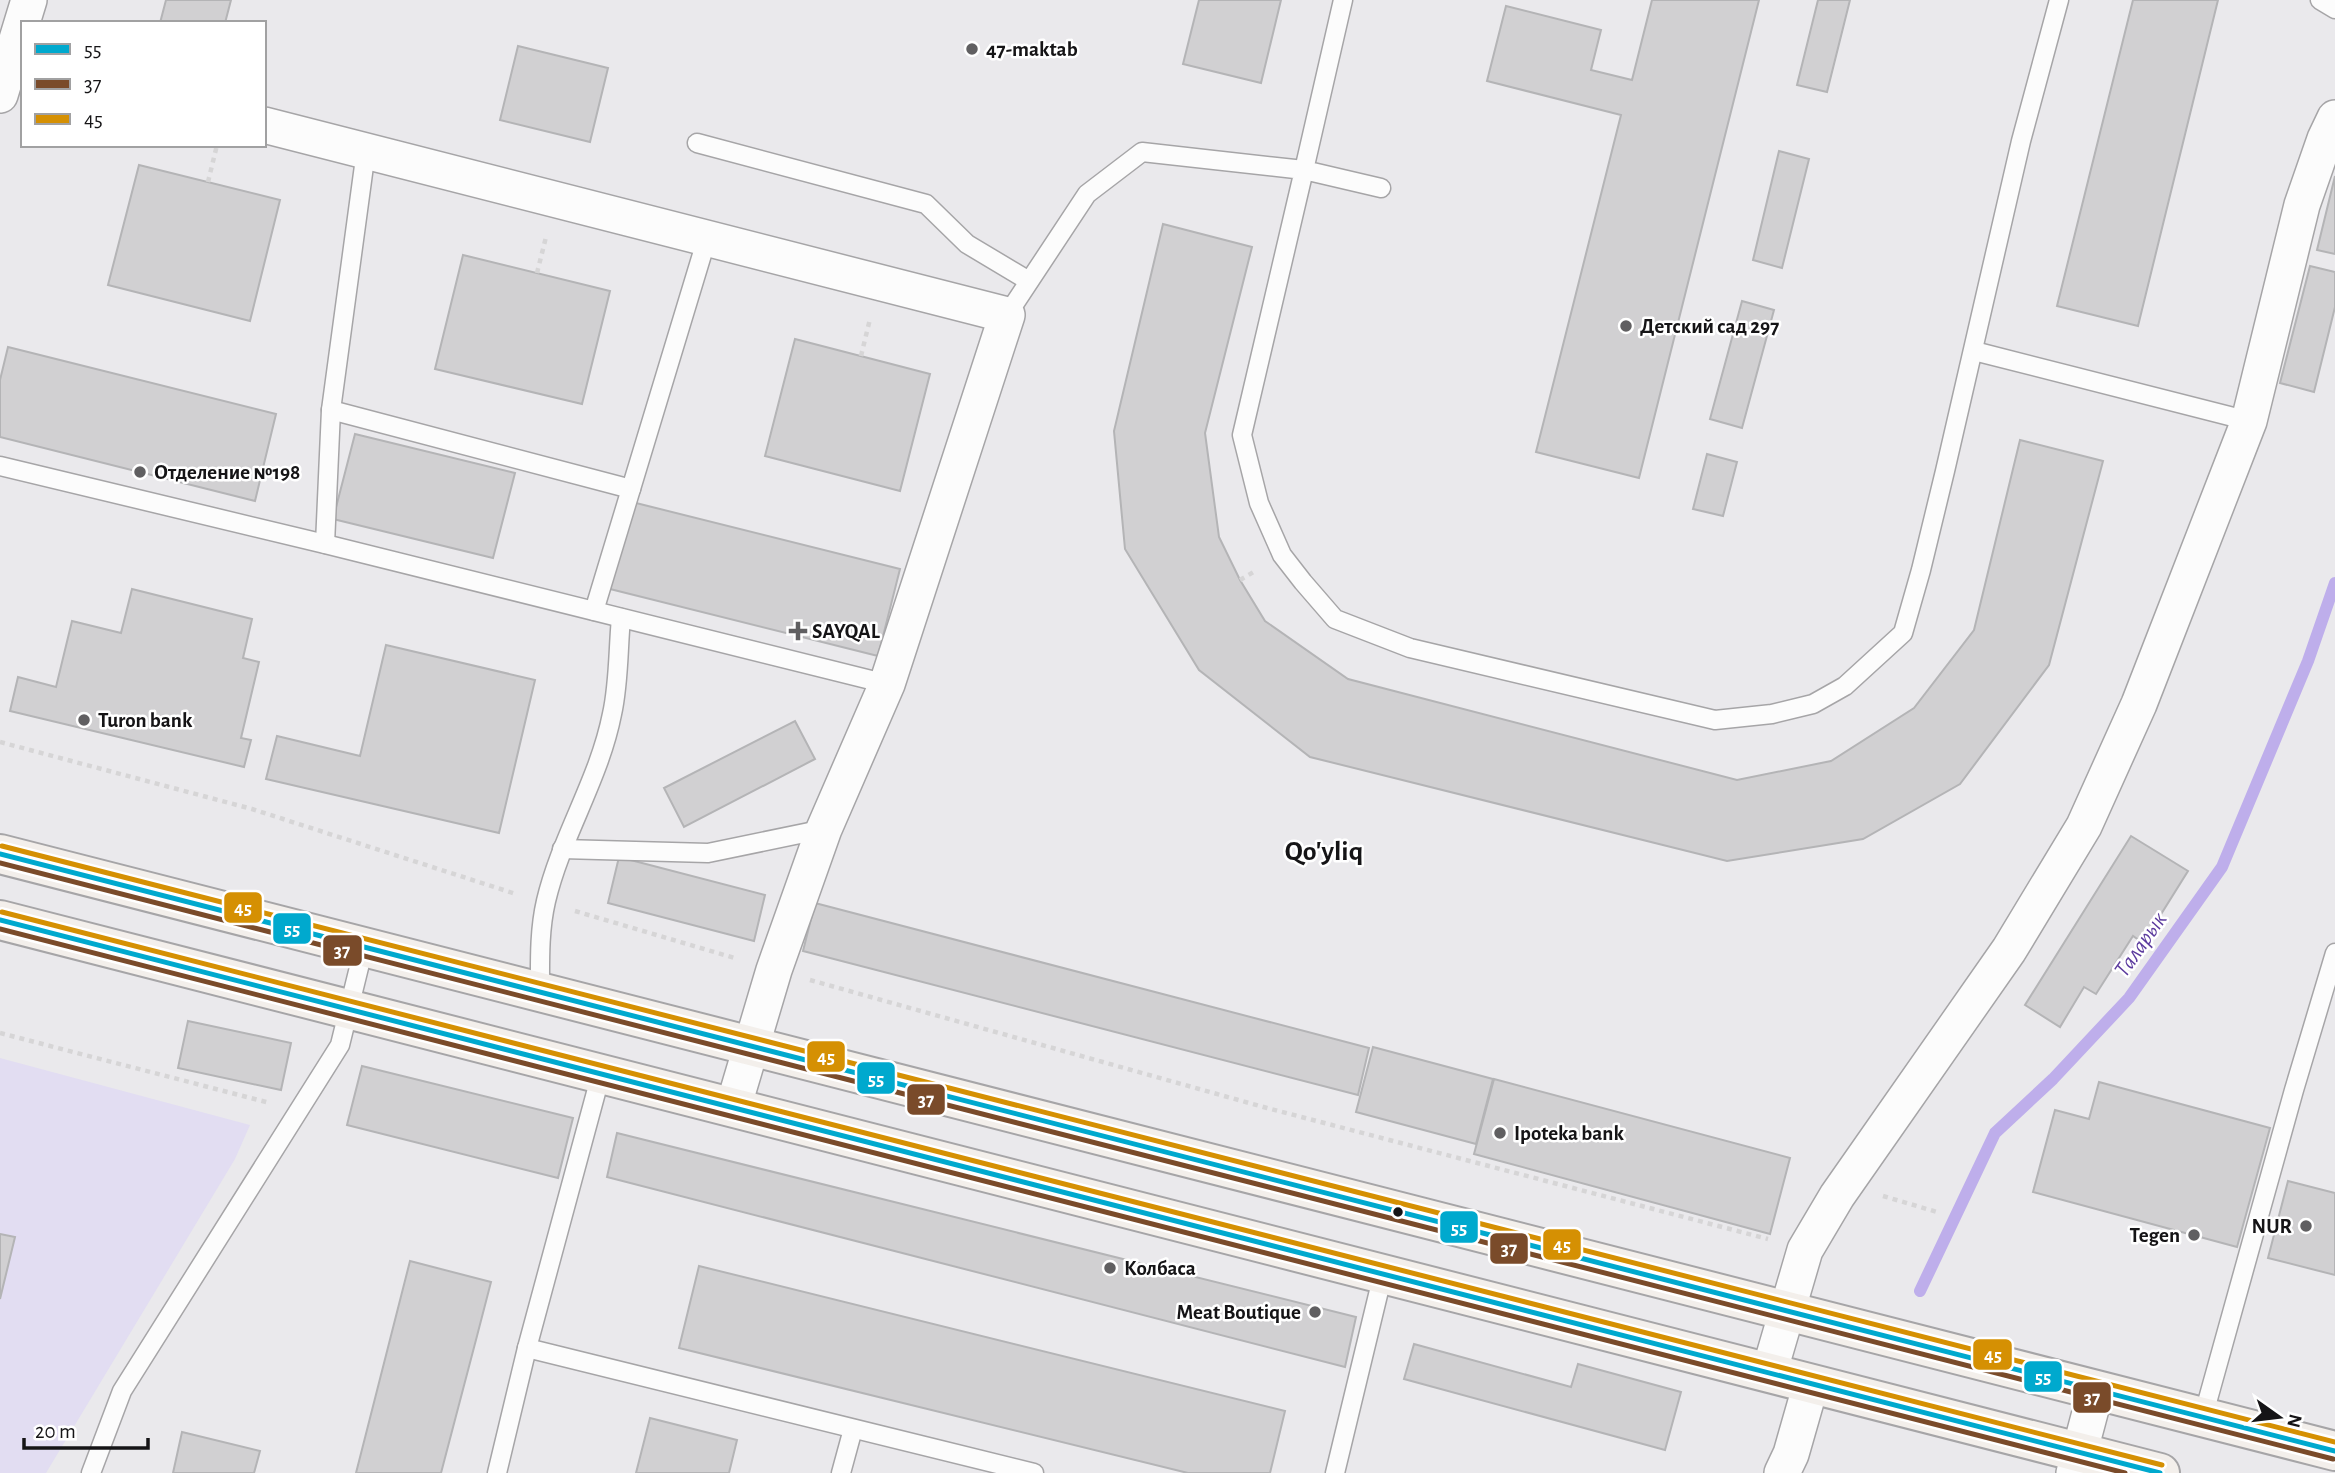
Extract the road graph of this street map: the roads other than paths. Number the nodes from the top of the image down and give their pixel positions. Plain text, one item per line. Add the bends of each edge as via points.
1 (29, 0) edge
2 (1343, 0) edge
3 (2059, 0) edge
4 (2320, 0) edge
5 (2335, 9) edge
6 (25, 21) edge
7 (21, 38) edge
8 (16, 62) edge
9 (0, 96) edge
10 (2335, 118) edge
11 (266, 126) edge
12 (697, 142) dead end
13 (366, 151) junction
14 (1304, 170) junction
15 (1381, 188) dead end
16 (707, 238) junction
17 (1029, 281) junction
18 (1007, 315) junction
19 (1974, 351) junction
20 (331, 410) junction
21 (2249, 421) junction
22 (0, 466) edge
23 (631, 489) junction
24 (325, 544) junction
25 (594, 611) junction
26 (621, 618) junction
27 (887, 684) junction
28 (824, 830) junction
29 (562, 849) junction
30 (0, 854) edge
31 (0, 920) edge
32 (364, 947) junction
33 (2335, 953) edge
34 (540, 992) junction
35 (348, 1009) junction
36 (751, 1046) junction
37 (601, 1074) junction
38 (733, 1108) junction
39 (1383, 1274) junction
40 (1787, 1311) junction
41 (527, 1348) junction
42 (1769, 1373) junction
43 (1811, 1384) junction
44 (2096, 1390) junction
45 (2203, 1417) junction
46 (853, 1429) junction
47 (2335, 1451) edge
48 (2076, 1463) edge
49 (91, 1473) edge
50 (497, 1473) edge
51 (841, 1473) edge
52 (1034, 1473) edge
53 (1335, 1473) edge
54 (1782, 1473) edge
55 (2160, 1473) edge

1 - 6 street
2 - 14 lane
3 - 19 lane via 2021,141
4 - 5 lane
7 - 8 street
8 - 9 street
10 - 21 street via 2302,205
11 - 13 street
12 - 17 lane via 926,204 967,244
13 - 16 street
13 - 20 lane
14 - 15 lane
14 - 17 lane via 1142,152 1087,194
14 - 19 lane via 1242,435 1259,503 1282,555 1303,582 1335,619 1410,648 1716,720 1813,704 1845,686 1903,633
16 - 18 street
16 - 23 lane
17 - 18 lane
18 - 27 street
19 - 21 lane
20 - 23 lane
20 - 24 lane
21 - 40 street via 2139,704 2084,826 2009,950 1837,1196 1805,1250
22 - 24 lane
23 - 25 lane
24 - 25 lane
25 - 26 lane
26 - 27 lane
26 - 29 lane via 612,713 591,784
27 - 28 street
28 - 29 lane via 708,853
28 - 36 street
29 - 34 lane via 545,902
30 - 32 main road
31 - 35 main road
32 - 34 main road
32 - 35 lane
33 - 45 lane
34 - 36 main road
35 - 37 main road
35 - 49 lane via 340,1045 122,1391
36 - 38 street
36 - 40 main road
37 - 38 main road
37 - 41 lane
38 - 39 main road
39 - 42 main road
39 - 53 lane
40 - 42 street
40 - 44 main road
41 - 46 lane
41 - 50 lane
42 - 43 main road
43 - 48 main road via 1947,1418
43 - 54 street
44 - 45 main road
44 - 48 street
45 - 47 main road
46 - 51 lane
46 - 52 lane
48 - 55 main road

